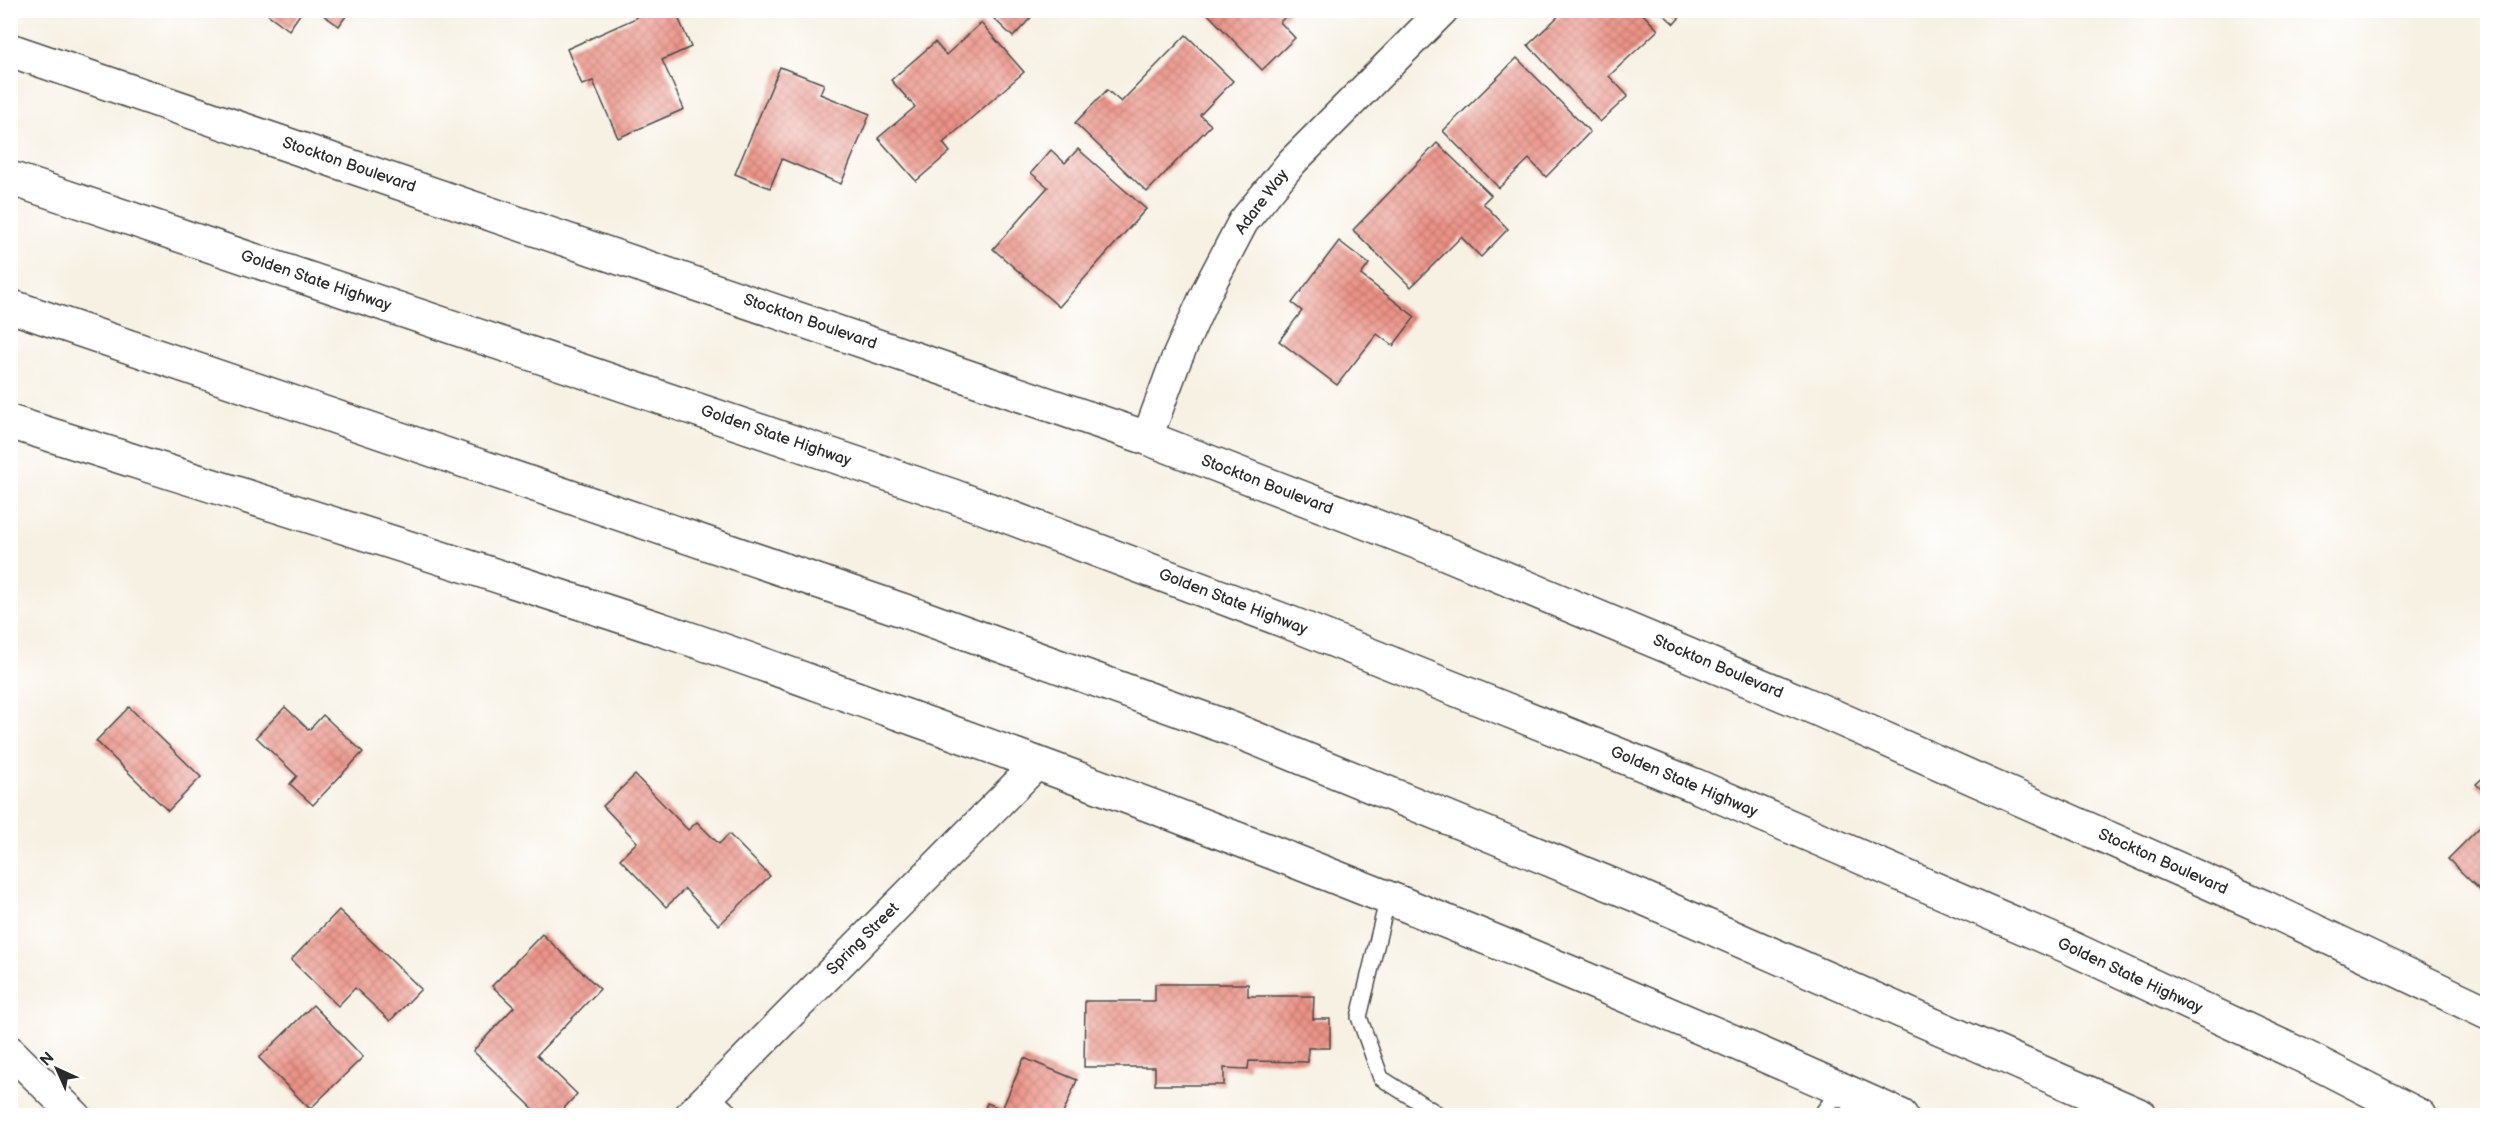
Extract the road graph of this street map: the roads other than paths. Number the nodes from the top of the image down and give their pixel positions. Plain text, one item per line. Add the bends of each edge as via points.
1 (1443, 10) edge
2 (10, 50) edge
3 (10, 178) edge
4 (10, 306) edge
5 (10, 422) edge
6 (1147, 438) junction
7 (1038, 763) junction
8 (1388, 897) junction
9 (2487, 1013) edge
10 (10, 1051) edge
11 (1841, 1089) junction
12 (710, 1094) junction
13 (76, 1116) edge
14 (689, 1116) edge
15 (734, 1116) edge
16 (1441, 1116) edge
17 (1820, 1116) edge
18 (1900, 1116) edge
19 (2141, 1116) edge
20 (2420, 1116) edge

1 - 6 street, Adare Way via 1292,162 1243,222 1208,289
2 - 6 main road, Stockton Boulevard
3 - 20 main road, Golden State Highway via 953,496 1293,624 1694,785 2069,947 2307,1058
4 - 19 main road via 908,612 1232,729 1641,897
5 - 7 main road via 669,632
6 - 9 main road, Stockton Boulevard via 1445,554 1815,708 2264,907
7 - 8 main road
7 - 12 street, Spring Street
8 - 11 main road
8 - 16 lane via 1359,1017 1381,1078
10 - 13 street
11 - 17 lane
11 - 18 main road
12 - 14 street, Spring Street
12 - 15 lane

